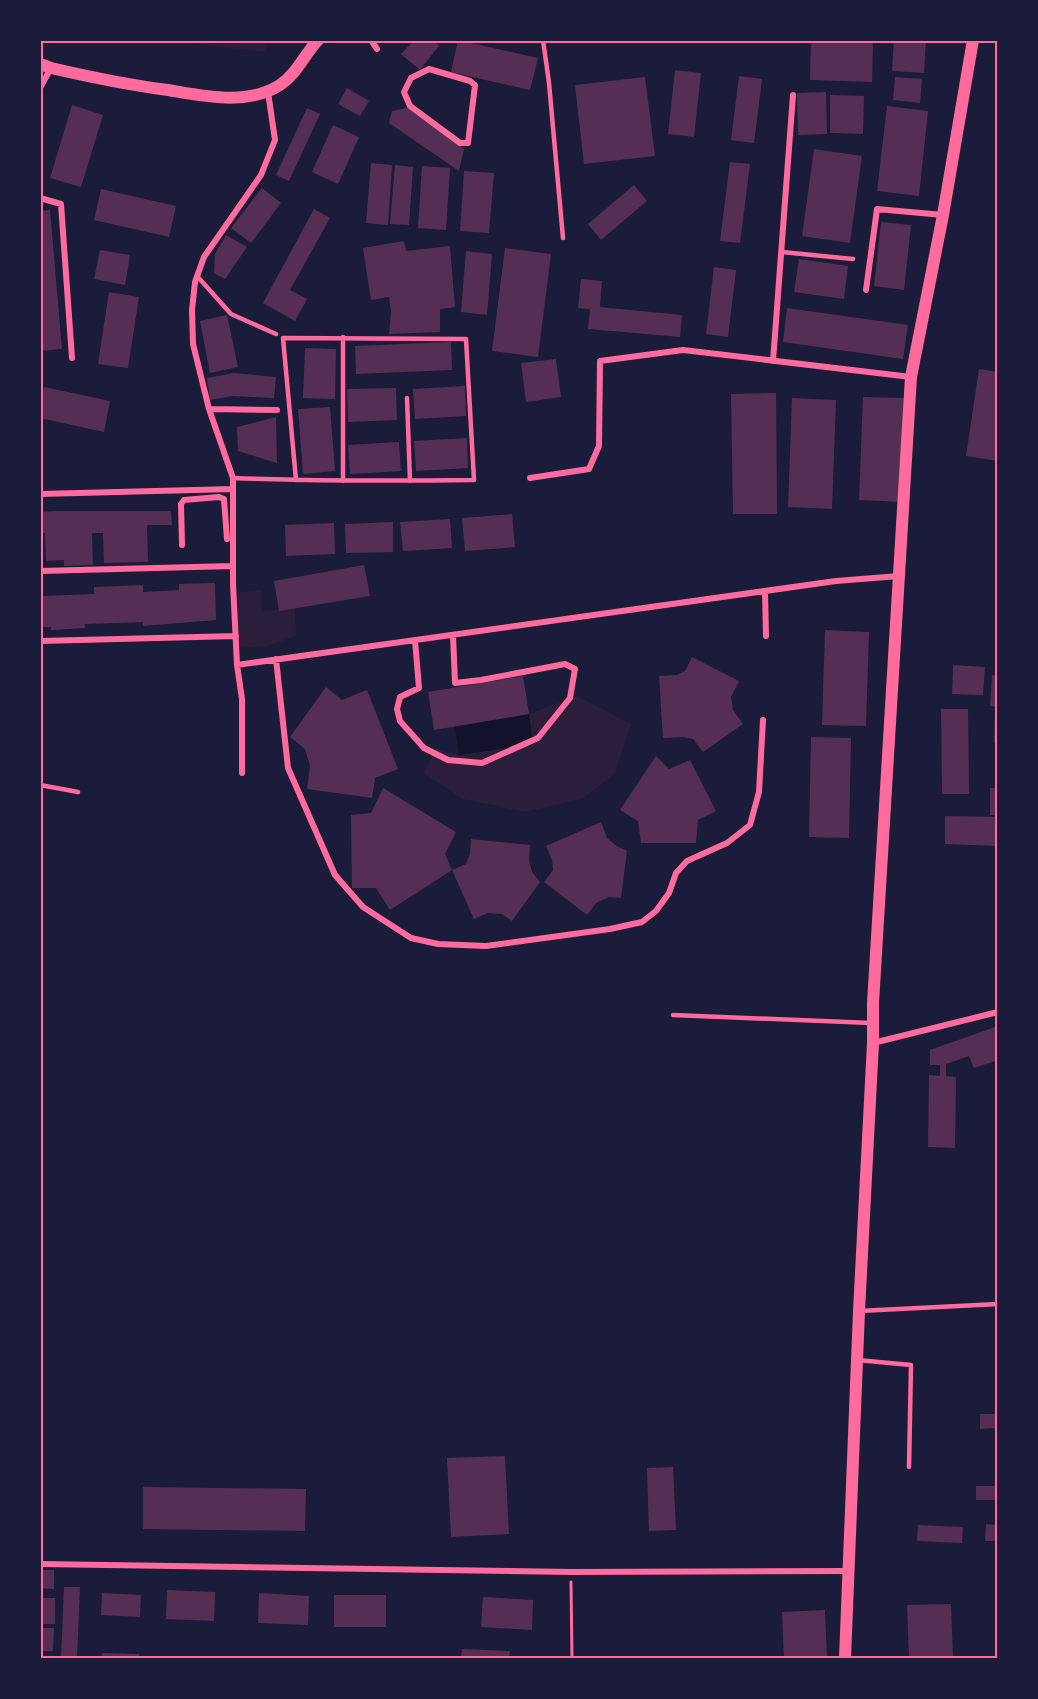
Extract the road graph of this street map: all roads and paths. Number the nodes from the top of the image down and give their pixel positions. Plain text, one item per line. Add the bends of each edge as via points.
1 (318, 40) edge
2 (371, 40) edge
3 (543, 40) edge
4 (973, 40) edge
5 (377, 49) dead end
6 (46, 66) edge
7 (411, 78) joint
8 (40, 88) edge
9 (268, 92) junction
10 (793, 95) dead end
11 (40, 198) edge
12 (944, 215) junction
13 (563, 238) dead end
14 (782, 252) junction
15 (853, 258) dead end
16 (197, 276) junction
17 (866, 290) dead end
18 (276, 334) dead end
19 (343, 338) junction
20 (72, 358) dead end
21 (773, 361) junction
22 (911, 377) junction
23 (406, 398) dead end
24 (209, 409) junction
25 (277, 410) dead end
26 (233, 478) junction
27 (530, 478) dead end
28 (296, 480) junction
29 (343, 481) junction
30 (411, 481) junction
31 (188, 490) junction
32 (233, 492) junction
33 (40, 494) edge
34 (224, 499) junction
35 (189, 500) junction
36 (229, 517) junction
37 (226, 539) dead end
38 (182, 545) dead end
39 (233, 566) junction
40 (40, 571) edge
41 (899, 576) junction
42 (765, 591) junction
43 (453, 634) junction
44 (236, 636) junction
45 (766, 636) dead end
46 (415, 640) junction
47 (40, 641) edge
48 (276, 659) junction
49 (237, 664) junction
50 (763, 720) dead end
51 (242, 773) dead end
52 (40, 785) edge
53 (78, 792) dead end
54 (998, 1012) edge
55 (673, 1015) dead end
56 (873, 1023) junction
57 (873, 1043) junction
58 (998, 1304) edge
59 (859, 1311) junction
60 (857, 1360) junction
61 (909, 1467) dead end
62 (40, 1564) edge
63 (849, 1571) junction
64 (571, 1572) junction
65 (572, 1659) edge
66 (845, 1659) edge

1 - 9 main road via 295,72
2 - 5 street
3 - 13 lane
4 - 12 main road
6 - 8 street
6 - 9 main road via 118,83 220,98
7 - 7 street via 404,92 410,106 460,143 468,143 475,85 433,69
9 - 16 street via 275,140 261,175 204,257
10 - 14 street
11 - 20 street via 61,204
12 - 17 street via 877,209
12 - 22 main road
14 - 15 lane
14 - 21 street
16 - 18 lane via 231,314
16 - 24 street via 193,344
19 - 28 lane via 283,338
19 - 29 lane
19 - 30 lane via 466,339 474,480
21 - 22 street
21 - 27 street via 683,350 600,361 599,446 589,469
22 - 41 main road
23 - 30 lane
24 - 25 street
24 - 26 street
26 - 28 lane
26 - 32 street
28 - 29 lane
29 - 30 lane
31 - 32 street
31 - 33 street
31 - 35 street
32 - 34 street
32 - 36 street
34 - 35 street
34 - 36 street
35 - 38 street via 181,504
36 - 37 street
36 - 39 street
39 - 40 street
39 - 44 street
41 - 42 street
41 - 56 main road
42 - 43 street
42 - 45 street
43 - 46 street
43 - 46 street via 455,683 565,664 575,669 570,698 538,738 482,763 448,760 424,748 400,722 397,709 400,697 419,688
44 - 47 street
44 - 49 street
46 - 48 street
48 - 49 street
48 - 50 street via 288,768 334,875 363,907 411,938 438,944 486,946 642,922 656,912 669,893 675,873 687,861 727,843 750,825 759,792
49 - 51 street via 242,699
52 - 53 lane
54 - 57 street
55 - 56 lane
56 - 57 main road
57 - 59 main road
58 - 59 lane
59 - 60 main road
60 - 61 lane via 912,1365
60 - 63 main road
62 - 64 street
63 - 64 street
63 - 66 main road
64 - 65 path

